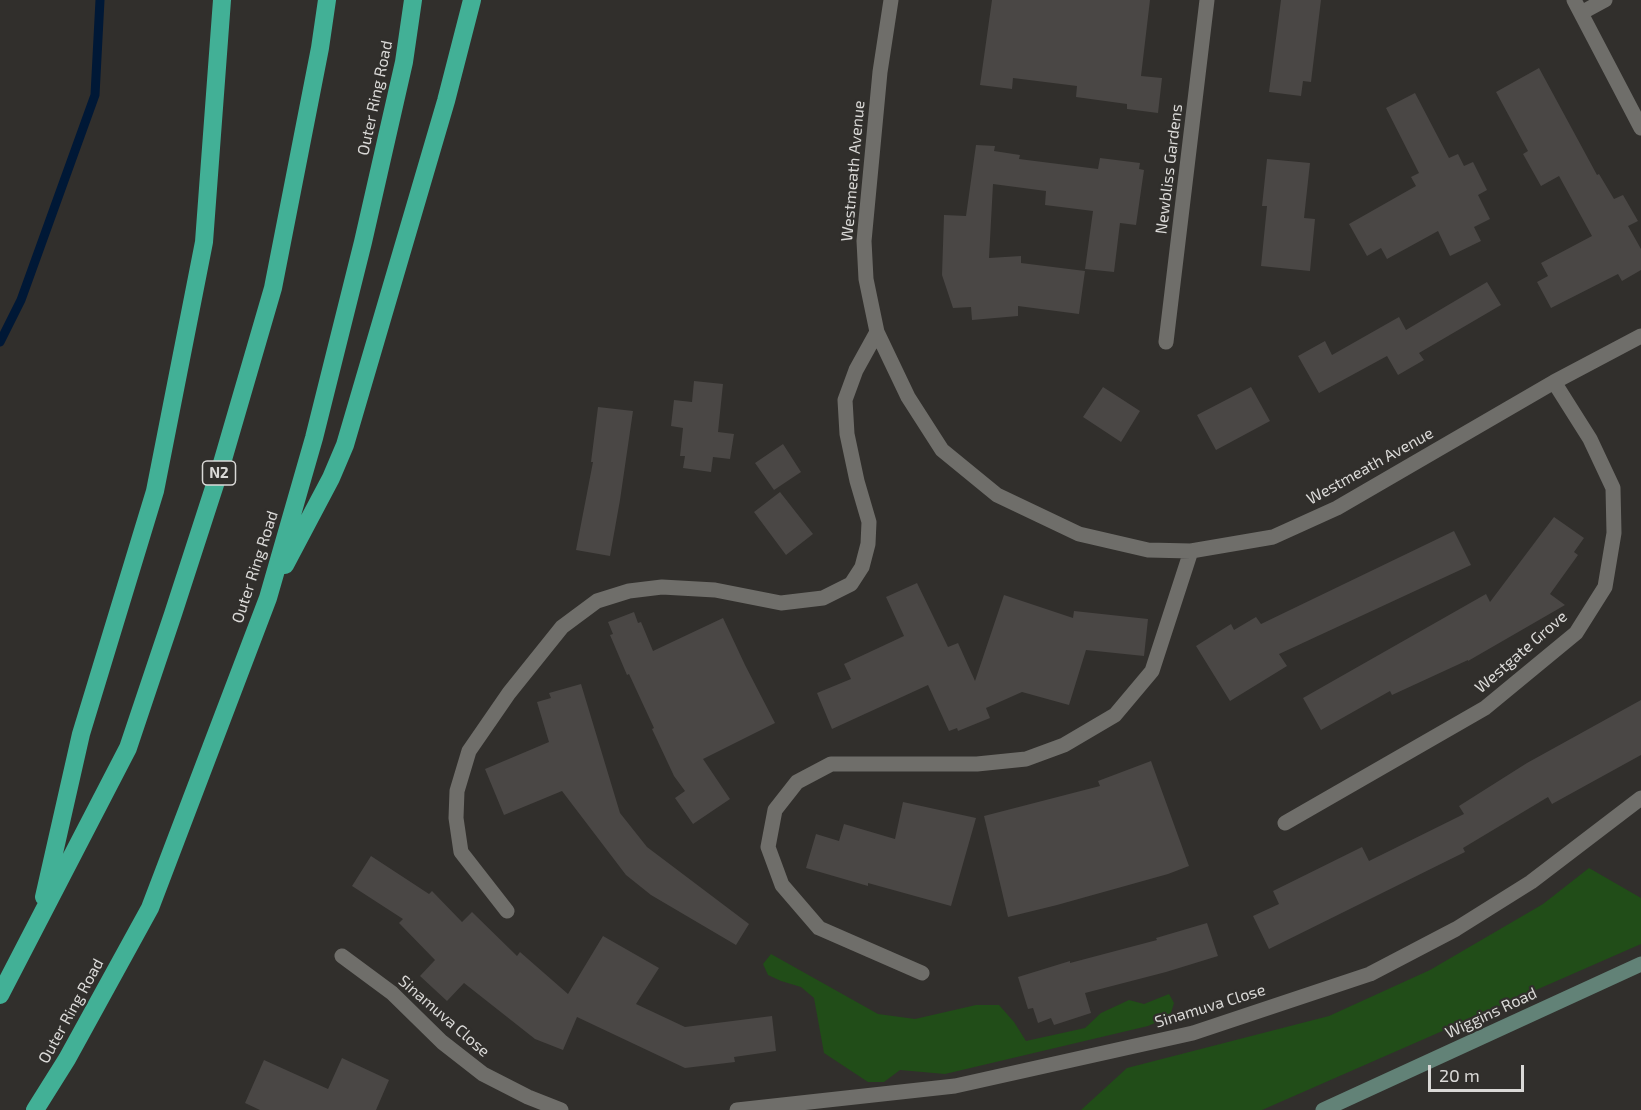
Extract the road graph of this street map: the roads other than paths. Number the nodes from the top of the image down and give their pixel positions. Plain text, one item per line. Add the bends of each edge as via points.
1 (222, 0) edge
2 (327, 0) edge
3 (413, 0) edge
4 (472, 0) edge
5 (891, 0) edge
6 (1207, 0) edge
7 (1605, 0) edge
8 (1577, 7) edge
9 (1641, 128) edge
10 (877, 332) junction
11 (1641, 336) edge
12 (1166, 342) dead end
13 (1554, 382) junction
14 (1191, 551) junction
15 (268, 598) junction
16 (1641, 798) edge
17 (1285, 823) dead end
18 (507, 911) dead end
19 (39, 922) junction
20 (342, 956) dead end
21 (1641, 964) edge
22 (922, 973) dead end
23 (0, 995) edge
24 (36, 1110) edge
25 (561, 1110) edge
26 (737, 1110) edge
27 (1323, 1110) edge

1 - 19 highway via 204,243 155,491 81,734
2 - 19 highway, N2 via 273,288 222,463 128,748
3 - 15 highway, Outer Ring Road via 404,62 363,243 314,438
4 - 15 highway via 345,445
5 - 10 street, Westmeath Avenue via 864,241 866,279
6 - 12 street, Newbliss Gardens
7 - 8 street
8 - 9 street
10 - 14 street, Westmeath Avenue via 908,397 942,450 997,495 1079,534 1148,550
10 - 18 street via 856,369 845,400 847,434 869,522 862,567 851,584 823,598 781,603 715,590 662,587 629,591 597,601 562,627 508,693 469,751 457,791 461,852
11 - 13 street, Westmeath Avenue
13 - 14 street, Westmeath Avenue via 1337,508 1273,537
13 - 17 street, Westgate Grove via 1590,439 1612,488 1614,533 1605,587 1576,633 1485,708
14 - 22 street via 1152,671 1115,716 1064,745 1026,759 977,764 831,764 797,782 775,810 768,847 782,885 819,928
15 - 24 highway, Outer Ring Road via 150,908
16 - 26 street, Sinamuva Close via 1531,882 1456,929 1370,974 1193,1033 966,1083
19 - 23 highway, N2
20 - 25 street, Sinamuva Close via 392,993 442,1042 483,1074
21 - 27 street, Wiggins Road

